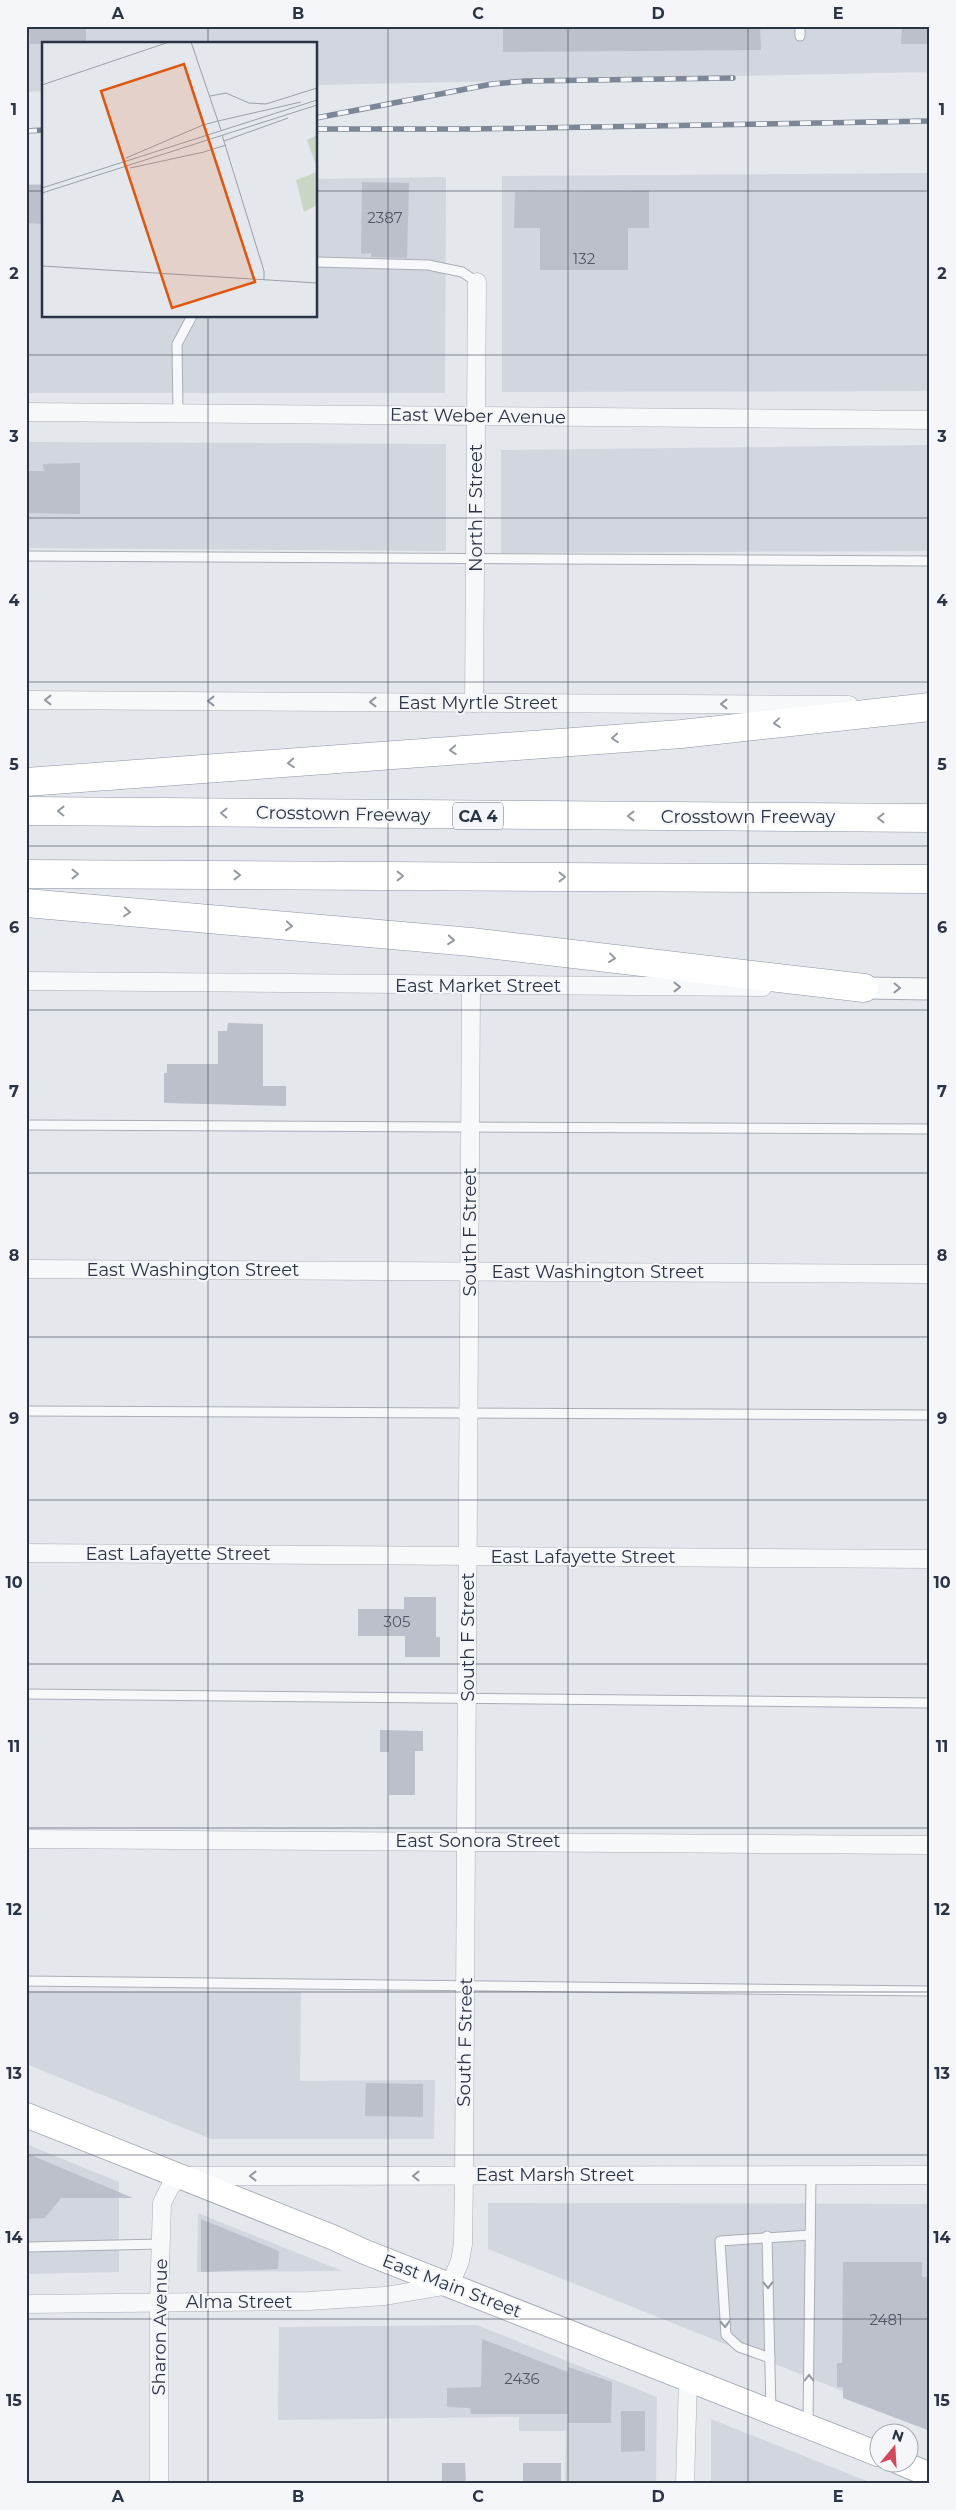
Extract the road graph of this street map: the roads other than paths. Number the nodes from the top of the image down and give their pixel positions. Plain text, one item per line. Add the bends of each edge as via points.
1 (800, 26) edge
2 (800, 36) dead end
3 (318, 262) edge
4 (477, 282) joint
5 (191, 318) edge
6 (26, 412) edge
7 (178, 413) junction
8 (476, 416) junction
9 (930, 420) edge
10 (26, 556) edge
11 (475, 558) junction
12 (930, 561) edge
13 (26, 700) edge
14 (474, 703) junction
15 (930, 706) edge
16 (26, 782) edge
17 (26, 811) edge
18 (930, 818) edge
19 (26, 874) edge
20 (930, 879) edge
21 (26, 903) edge
22 (26, 981) edge
23 (471, 986) junction
24 (864, 988) junction
25 (930, 988) edge
26 (26, 1125) edge
27 (470, 1128) junction
28 (930, 1129) edge
29 (26, 1269) edge
30 (470, 1271) junction
31 (930, 1274) edge
32 (26, 1411) edge
33 (469, 1412) junction
34 (930, 1414) edge
35 (26, 1553) edge
36 (468, 1556) junction
37 (930, 1559) edge
38 (26, 1694) edge
39 (468, 1700) junction
40 (930, 1703) edge
41 (26, 1838) edge
42 (467, 1841) junction
43 (930, 1845) edge
44 (26, 1982) edge
45 (466, 1985) junction
46 (930, 1991) edge
47 (26, 2116) edge
48 (811, 2175) junction
49 (930, 2175) edge
50 (179, 2176) junction
51 (464, 2176) junction
52 (810, 2235) junction
53 (767, 2236) junction
54 (161, 2244) junction
55 (26, 2247) edge
56 (450, 2285) junction
57 (159, 2302) junction
58 (26, 2304) edge
59 (770, 2358) junction
60 (688, 2379) junction
61 (771, 2412) junction
62 (808, 2427) junction
63 (868, 2450) edge
64 (918, 2470) edge
65 (930, 2475) edge
66 (159, 2484) edge
67 (685, 2484) edge

1 - 2 lane
3 - 4 lane via 428,265 462,272
4 - 8 street, North F Street
5 - 7 lane via 177,344
6 - 7 street, East Weber Avenue
7 - 8 street, East Weber Avenue
8 - 9 street, East Weber Avenue
8 - 11 street, North F Street
10 - 11 lane
11 - 12 lane
11 - 14 street, North F Street
14 -> 13 street, East Myrtle Street
15 -> 14 street, East Myrtle Street
15 -> 16 highway via 681,734
18 -> 17 highway, Crosstown Freeway / CA 4
19 -> 20 highway
21 -> 24 highway via 471,942
22 - 23 street, East Market Street
23 -> 24 street, East Market Street
23 - 27 street, South F Street
24 -> 25 street, East Market Street
26 - 27 lane
27 - 28 lane
27 - 30 street, South F Street
29 - 30 street, East Washington Street
30 - 31 street, East Washington Street
30 - 33 street, South F Street
32 - 33 lane
33 - 34 lane
33 - 36 street, South F Street
35 - 36 street, East Lafayette Street
36 - 37 street, East Lafayette Street
36 - 39 street, South F Street
38 - 39 lane
39 - 40 lane
39 - 42 street, South F Street
41 - 42 street, East Sonora Street
42 - 43 street, East Sonora Street
42 - 45 street, South F Street
44 - 45 lane
45 - 46 lane
45 - 51 street, South F Street
47 - 50 main road, East Main Street
48 - 49 street, East Marsh Street
48 - 51 street, East Marsh Street
48 - 52 lane
51 -> 50 street, East Marsh Street
50 - 54 street, Sharon Avenue via 162,2203
50 - 56 main road, East Main Street
51 - 56 street, South F Street via 463,2244 460,2262
52 - 53 lane
62 -> 52 lane
53 -> 59 lane
53 -> 59 lane via 720,2241 726,2335 739,2347
54 - 55 lane
54 - 57 street, Sharon Avenue
56 - 57 street, Alma Street via 385,2296 309,2302
56 - 60 main road, East Main Street
57 - 58 street, Alma Street
57 - 66 street, Sharon Avenue
59 - 61 lane
60 - 61 main road, East Main Street
60 - 67 street
61 - 62 main road, East Main Street
62 - 63 main road, East Main Street
64 - 65 main road

